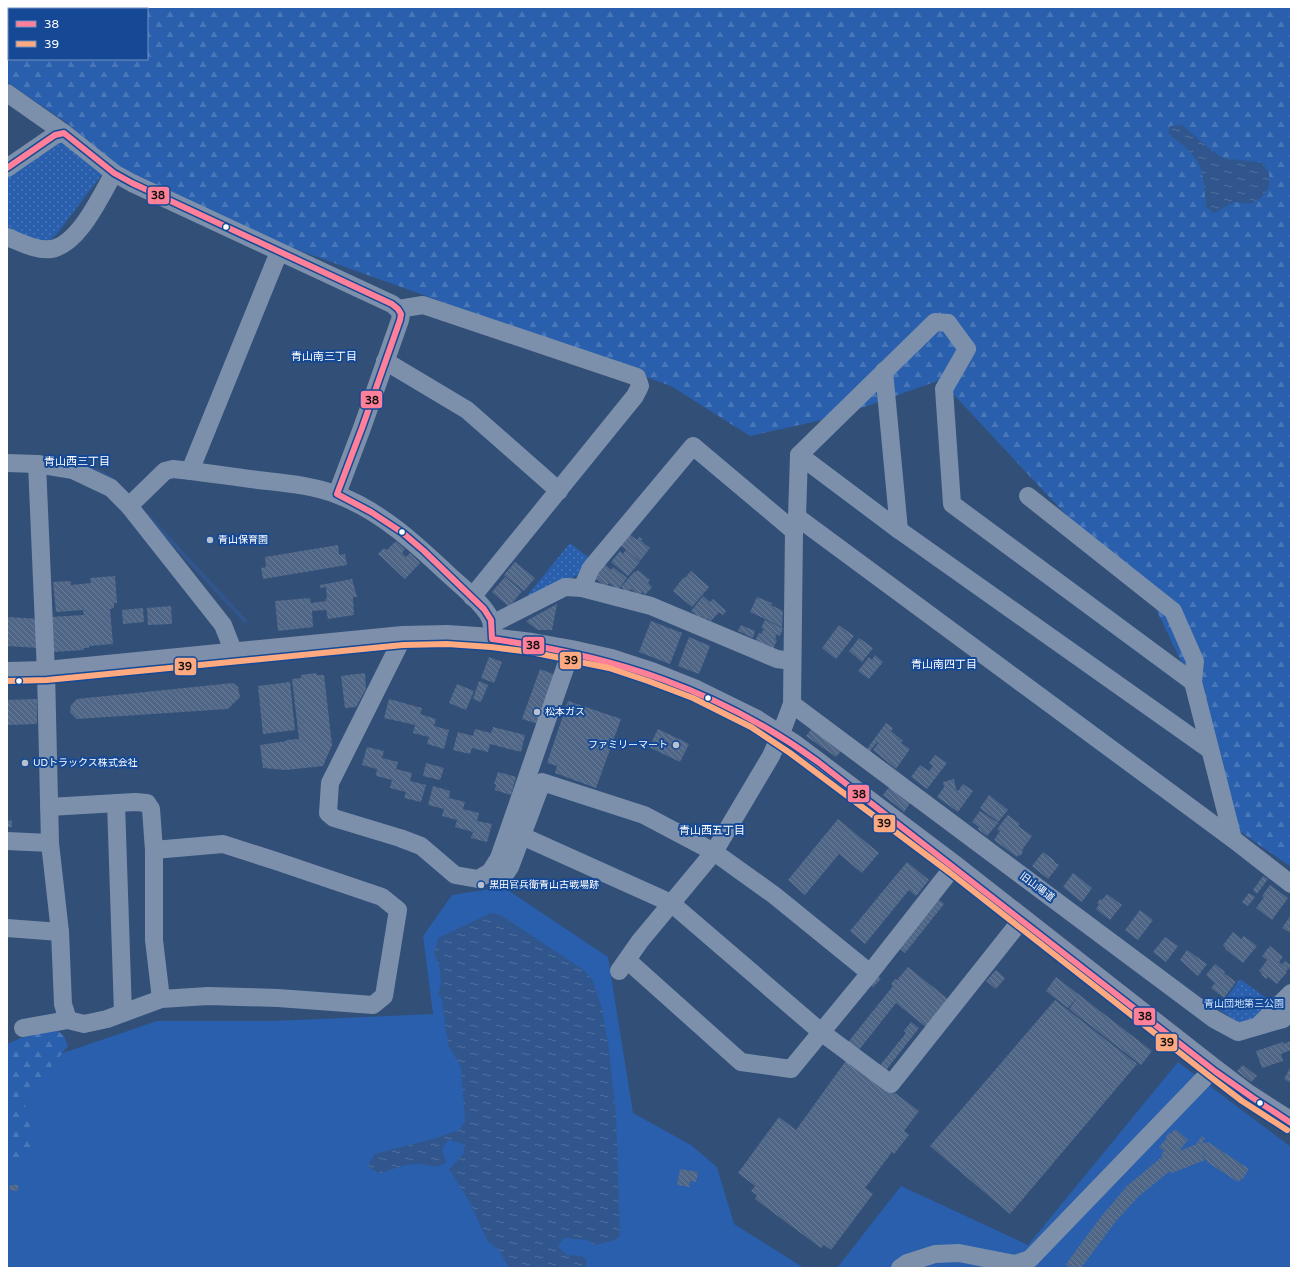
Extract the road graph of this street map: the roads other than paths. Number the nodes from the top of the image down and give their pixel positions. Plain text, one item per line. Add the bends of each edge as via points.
1 (7, 92) edge
2 (64, 132) junction
3 (7, 168) edge
4 (114, 173) junction
5 (7, 237) edge
6 (279, 252) junction
7 (398, 309) junction
8 (385, 361) junction
9 (884, 371) junction
10 (799, 455) junction
11 (7, 463) edge
12 (37, 464) junction
13 (190, 471) junction
14 (559, 490) junction
15 (337, 494) junction
16 (1028, 496) dead end
17 (129, 506) junction
18 (796, 524) junction
19 (899, 530) junction
20 (582, 588) junction
21 (472, 597) junction
22 (492, 632) junction
23 (403, 638) junction
24 (572, 651) junction
25 (234, 653) junction
26 (792, 661) junction
27 (46, 672) junction
28 (7, 673) edge
29 (1193, 682) junction
30 (792, 704) junction
31 (780, 736) junction
32 (1210, 750) junction
33 (116, 803) junction
34 (49, 807) junction
35 (522, 836) junction
36 (1233, 839) junction
37 (7, 841) edge
38 (50, 843) junction
39 (154, 850) junction
40 (714, 852) junction
41 (954, 866) junction
42 (501, 881) dead end
43 (1291, 884) edge
44 (671, 903) junction
45 (1022, 919) junction
46 (7, 928) edge
47 (60, 932) junction
48 (870, 973) junction
49 (1291, 993) edge
50 (160, 999) junction
51 (1291, 1012) edge
52 (123, 1013) junction
53 (68, 1020) junction
54 (1257, 1026) junction
55 (23, 1028) dead end
56 (821, 1032) junction
57 (1213, 1069) junction
58 (1291, 1123) edge
59 (900, 1268) edge

1 - 2 street
2 - 3 street via 55,135
2 - 4 street
4 - 5 street via 87,220 73,237 61,246 40,249
4 - 6 street
6 - 7 street
6 - 13 street
7 - 8 street via 401,314 400,320
7 - 14 street via 423,305 637,377 640,386 635,396
8 - 14 street via 468,410
8 - 15 street
9 - 10 street
9 - 19 street
9 - 29 street via 935,322 948,324 967,349 944,389 952,504
10 - 18 street
10 - 19 street
11 - 12 street
12 - 17 street via 73,470 111,488
12 - 27 street
13 - 15 street via 303,485
13 - 17 street via 165,471
14 - 21 street
15 - 21 street via 367,509 403,533
16 - 29 street via 1173,611 1194,661
17 - 25 street via 223,626
18 - 20 street via 693,446 591,568
18 - 26 street
18 - 36 street
19 - 32 street
20 - 22 street via 565,587
20 - 26 street via 652,606 777,659
21 - 22 street via 487,613
22 - 23 highway
22 - 24 highway via 532,644
23 - 24 street via 330,783 328,812 334,818 421,846 455,875 478,879 490,872 499,858
23 - 25 highway
24 - 31 highway via 611,660 676,683 743,714
25 - 27 highway
26 - 30 street
27 - 28 highway
27 - 34 street
29 - 32 street
30 - 31 street
30 - 54 street, 旧山陽道 via 1214,1019 1238,1032
31 - 40 street via 771,756
31 - 41 highway
32 - 36 street
33 - 34 street
33 - 39 street via 147,803 151,809
33 - 52 street
34 - 38 street
35 - 40 street via 542,782 644,815
35 - 42 street via 510,867
35 - 44 street
36 - 43 street
37 - 38 street
38 - 47 street
39 - 50 street via 154,940
39 - 50 street via 223,844 382,897 398,910 384,996 373,1005 208,996
40 - 44 street
40 - 48 street via 774,895
41 - 45 highway
41 - 48 street
44 - 56 street
44 - 56 street via 623,966 741,1062 791,1069
45 - 56 street via 891,1084
45 - 57 highway
46 - 47 street
47 - 53 street via 63,1004
48 - 56 street
49 - 54 street
50 - 52 street
51 - 54 street, 旧山陽道 via 1283,1019
52 - 53 street via 84,1024
53 - 55 street
57 - 58 highway
57 - 59 street via 1030,1259 1015,1264 959,1252 935,1254

